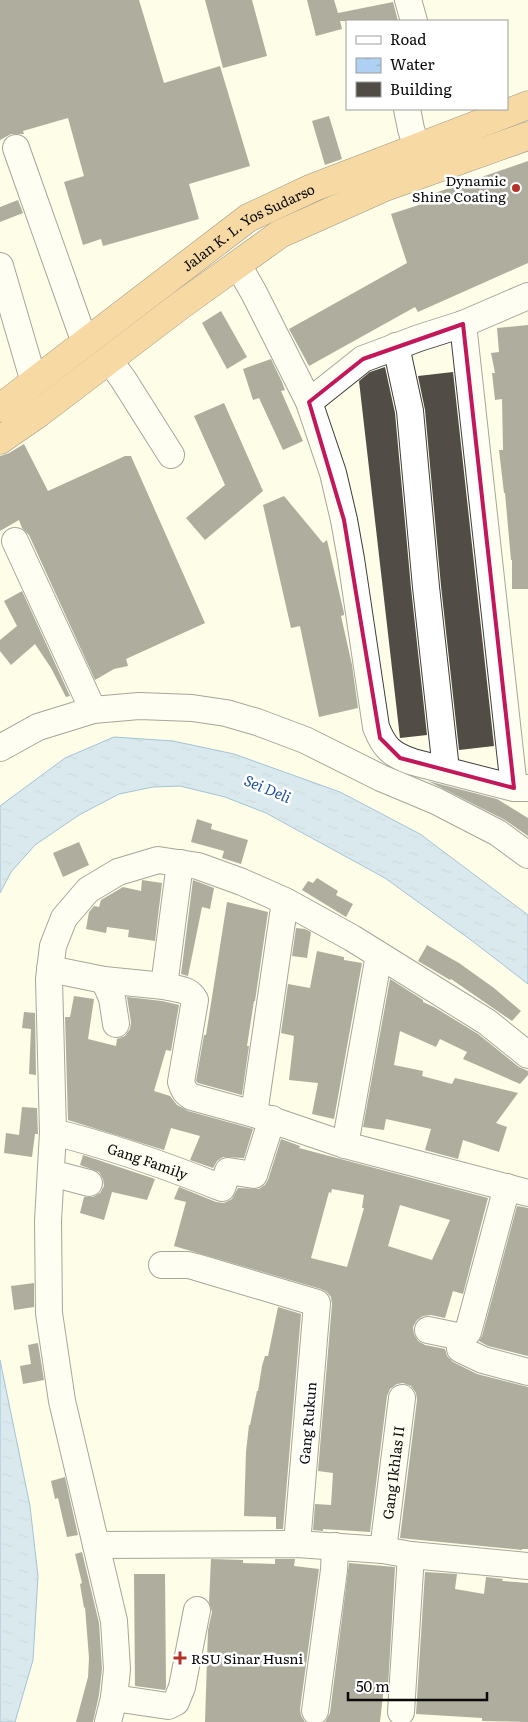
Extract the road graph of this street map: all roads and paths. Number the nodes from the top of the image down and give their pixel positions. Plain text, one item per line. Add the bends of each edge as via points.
1 (408, 0) edge
2 (414, 20) edge
3 (528, 104) edge
4 (407, 110) edge
5 (528, 136) edge
6 (16, 148) dead end
7 (417, 148) junction
8 (238, 265) junction
9 (0, 266) edge
10 (528, 296) edge
11 (463, 324) junction
12 (85, 343) junction
13 (396, 346) junction
14 (109, 360) junction
15 (34, 382) junction
16 (309, 402) junction
17 (0, 408) edge
18 (0, 440) edge
19 (171, 455) dead end
20 (14, 542) dead end
21 (93, 710) junction
22 (0, 748) edge
23 (446, 770) junction
24 (521, 788) edge
25 (528, 855) edge
26 (180, 863) junction
27 (284, 901) junction
28 (379, 955) junction
29 (50, 969) junction
30 (104, 980) junction
31 (164, 986) junction
32 (116, 1024) dead end
33 (528, 1056) edge
34 (263, 1117) junction
35 (53, 1132) junction
36 (345, 1145) junction
37 (51, 1173) junction
38 (89, 1183) dead end
39 (518, 1190) edge
40 (162, 1265) dead end
41 (428, 1330) dead end
42 (462, 1337) junction
43 (528, 1372) edge
44 (402, 1398) dead end
45 (297, 1544) junction
46 (96, 1545) junction
47 (335, 1546) junction
48 (383, 1550) junction
49 (410, 1555) junction
50 (528, 1566) edge
51 (197, 1610) dead end
52 (111, 1710) edge
53 (315, 1711) dead end
54 (401, 1712) dead end

1 - 2 street
3 - 7 highway, Jalan K. L. Yos Sudarso
4 - 7 street
5 - 8 highway, Jalan K. L. Yos Sudarso via 384,187 280,234
6 - 12 street
7 - 12 highway, Jalan K. L. Yos Sudarso via 312,188 248,218
8 - 14 highway, Jalan K. L. Yos Sudarso
8 - 16 street
9 - 15 street
10 - 11 street
11 - 13 street
11 - 24 street
12 - 15 highway, Jalan K. L. Yos Sudarso
13 - 16 street via 363,359
13 - 23 street via 410,411
14 - 18 highway, Jalan K. L. Yos Sudarso
14 - 19 street
15 - 17 highway, Jalan K. L. Yos Sudarso
16 - 23 street via 333,473 344,520 380,738 400,758
20 - 21 street
21 - 22 street via 38,727
21 - 25 street via 139,706 192,708 257,722 305,740 436,801 498,833
23 - 24 street
26 - 27 street via 198,866
26 - 29 street via 158,860 118,872 88,890 64,918 53,946
26 - 31 street
27 - 28 street
27 - 34 street
28 - 33 street via 487,1022
28 - 36 street
29 - 30 street
29 - 35 street
30 - 31 street
30 - 32 street via 112,998
31 - 34 street via 184,990 192,994 194,1000 181,1082 186,1094
34 - 35 street, Gang Family via 254,1175 228,1171 222,1188 166,1166
34 - 36 street
35 - 37 street
36 - 39 street
37 - 38 street
37 - 46 street via 48,1313 62,1401
39 - 42 street via 468,1332
40 - 45 street, Gang Rukun via 188,1265 317,1303
41 - 42 street
42 - 43 street via 460,1349 483,1360
44 - 48 street, Gang Ikhlas II
45 - 46 street
45 - 47 street
46 - 52 street via 114,1620 117,1669
47 - 48 street
47 - 53 street
48 - 49 street
49 - 50 street
49 - 54 street
51 - 52 street via 182,1687 176,1702 168,1706

